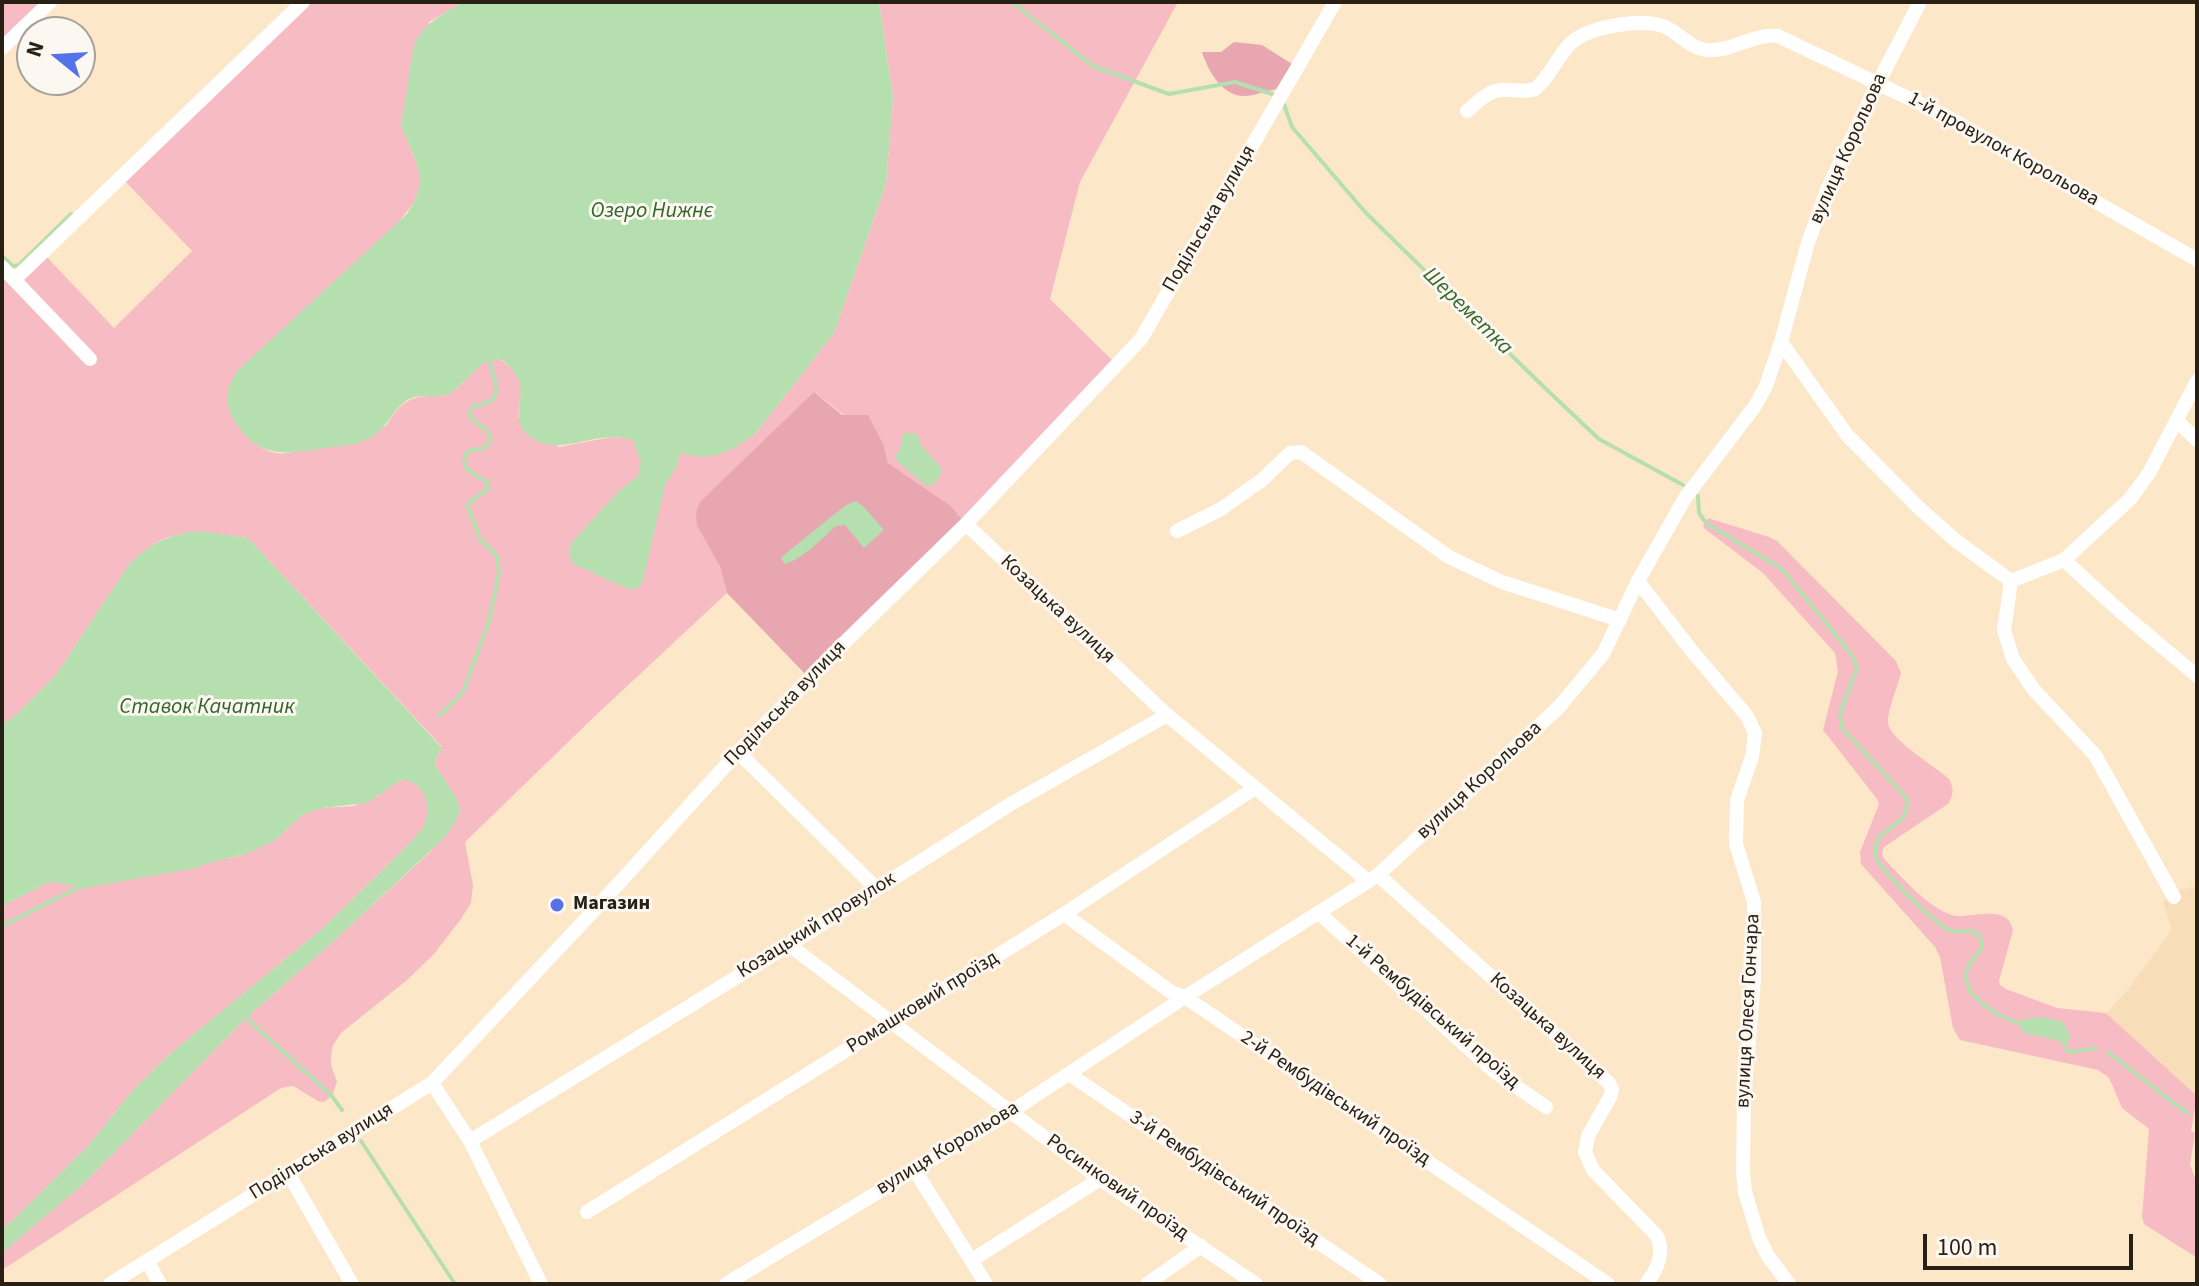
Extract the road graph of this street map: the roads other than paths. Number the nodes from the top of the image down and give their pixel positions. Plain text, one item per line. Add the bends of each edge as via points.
1 (50, 2) edge
2 (303, 2) edge
3 (1335, 2) edge
4 (1920, 2) edge
5 (2, 48) edge
6 (1878, 83) junction
7 (1467, 111) dead end
8 (2197, 260) edge
9 (2, 267) edge
10 (14, 280) junction
11 (1781, 342) junction
12 (90, 359) dead end
13 (2197, 381) edge
14 (2177, 421) junction
15 (2197, 440) edge
16 (966, 524) junction
17 (1177, 531) dead end
18 (2064, 560) junction
19 (1638, 581) junction
20 (2011, 581) junction
21 (1620, 620) junction
22 (2197, 676) edge
23 (1167, 715) junction
24 (738, 752) junction
25 (1255, 788) junction
26 (1373, 878) junction
27 (877, 889) junction
28 (2174, 897) dead end
29 (1064, 914) junction
30 (1320, 914) junction
31 (789, 945) junction
32 (1185, 997) junction
33 (892, 1023) junction
34 (1069, 1074) junction
35 (432, 1083) junction
36 (1546, 1107) dead end
37 (1009, 1113) junction
38 (470, 1141) junction
39 (914, 1169) junction
40 (288, 1173) junction
41 (1100, 1179) junction
42 (587, 1212) dead end
43 (1201, 1246) junction
44 (972, 1260) junction
45 (147, 1261) junction
46 (110, 1284) edge
47 (160, 1284) edge
48 (352, 1284) edge
49 (541, 1284) edge
50 (726, 1284) edge
51 (986, 1284) edge
52 (1147, 1284) edge
53 (1256, 1284) edge
54 (1380, 1284) edge
55 (1608, 1284) edge
56 (1646, 1284) edge
57 (1789, 1284) edge

1 - 5 street
2 - 10 street
3 - 16 street, Подільська вулиця via 1141,339
4 - 6 street, вулиця Корольова
6 - 7 street, 1-й провулок Корольова via 1778,36 1705,50 1665,27 1636,23 1576,38 1535,89 1493,92
6 - 8 street, 1-й провулок Корольова via 1972,130
6 - 11 street, вулиця Корольова via 1823,199
9 - 10 street
10 - 12 street
11 - 19 street, вулиця Корольова via 1761,396 1685,498
11 - 20 street via 1847,435 1955,540
13 - 14 street
14 - 15 street
14 - 18 street via 2135,493
16 - 23 street, Козацька вулиця
16 - 24 street, Подільська вулиця
17 - 21 street via 1221,509 1290,453 1301,452 1449,557 1502,582
18 - 20 street
18 - 22 street
19 - 21 street, вулиця Корольова
19 - 57 street, вулиця Олеся Гончара via 1747,716 1755,733 1737,800 1736,844 1754,902 1743,1171 1759,1238
20 - 28 street via 2004,630 2013,659 2034,690 2095,755
21 - 26 street, вулиця Корольова via 1603,654 1559,707
23 - 25 street, Козацька вулиця
23 - 27 street, Козацький провулок via 1009,805
24 - 27 street
24 - 35 street, Подільська вулиця
25 - 26 street, Козацька вулиця
25 - 29 street, Ромашковий проїзд
26 - 30 street, вулиця Корольова
26 - 56 street, Козацька вулиця via 1608,1082 1610,1097 1585,1152 1593,1170 1661,1244
27 - 31 street, Козацький провулок
29 - 32 street, 2-й Рембудівський проїзд
29 - 33 street, Ромашковий проїзд
30 - 32 street, вулиця Корольова
30 - 36 street, 1-й Рембудівський проїзд via 1495,1072
31 - 33 street, Росинковий проїзд
31 - 38 street, Козацький провулок
32 - 34 street, вулиця Корольова
32 - 55 street, 2-й Рембудівський проїзд
33 - 37 street, Росинковий проїзд
33 - 42 street, Ромашковий проїзд
34 - 37 street, вулиця Корольова
34 - 54 street, 3-й Рембудівський проїзд
35 - 38 street
35 - 40 street, Подільська вулиця
37 - 39 street, вулиця Корольова
37 - 41 street, Росинковий проїзд
38 - 49 street
39 - 44 street
39 - 50 street, вулиця Корольова
40 - 45 street, Подільська вулиця
40 - 48 street
41 - 43 street, Росинковий проїзд
41 - 44 street
43 - 52 street
43 - 53 street, Росинковий проїзд
44 - 51 street
45 - 46 street, Подільська вулиця
45 - 47 street

